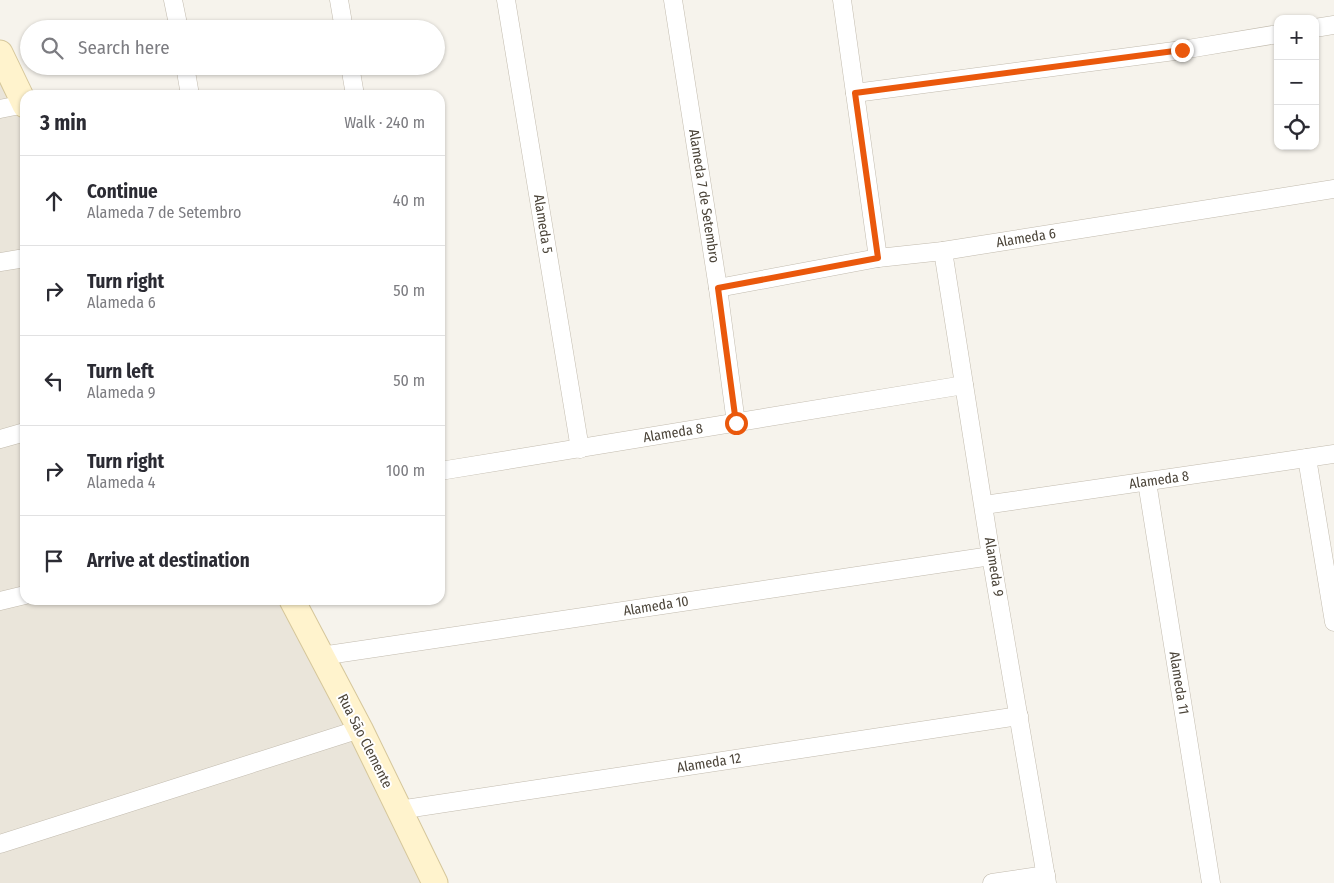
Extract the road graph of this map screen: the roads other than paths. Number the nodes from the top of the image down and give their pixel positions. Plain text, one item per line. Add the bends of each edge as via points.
1 (173, 0) edge
2 (339, 0) edge
3 (506, 0) edge
4 (673, 0) edge
5 (842, 0) edge
6 (177, 20) edge
7 (342, 20) edge
8 (1334, 25) edge
9 (1319, 27) edge
10 (1274, 35) edge
11 (0, 53) edge
12 (187, 75) edge
13 (352, 75) edge
14 (189, 90) edge
15 (354, 90) edge
16 (855, 93) junction
17 (20, 94) edge
18 (20, 105) edge
19 (0, 109) edge
20 (1334, 189) edge
21 (943, 251) junction
22 (878, 258) junction
23 (20, 259) edge
24 (0, 262) edge
25 (718, 288) junction
26 (964, 385) junction
27 (736, 423) junction
28 (20, 433) edge
29 (0, 438) edge
30 (580, 449) junction
31 (1334, 454) edge
32 (1307, 458) junction
33 (445, 470) edge
34 (1147, 482) junction
35 (984, 505) junction
36 (991, 556) junction
37 (20, 596) edge
38 (0, 602) edge
39 (295, 605) edge
40 (1334, 622) edge
41 (321, 656) junction
42 (1019, 716) junction
43 (360, 729) junction
44 (399, 810) junction
45 (0, 844) edge
46 (1047, 879) edge
47 (435, 883) edge
48 (992, 883) edge
49 (1211, 883) edge

1 - 6 street
2 - 7 street
3 - 30 street, Alameda 5
4 - 25 street, Alameda 7 de Setembro
5 - 16 street
8 - 9 street
10 - 16 street via 1182,50
11 - 17 main road
12 - 14 street
13 - 15 street
16 - 22 street
18 - 19 street
20 - 21 street, Alameda 6
21 - 22 street, Alameda 6
21 - 26 street, Alameda 9
22 - 25 street, Alameda 6
23 - 24 street
25 - 27 street, Alameda 7 de Setembro
26 - 27 street, Alameda 8
26 - 35 street, Alameda 9
27 - 30 street, Alameda 8
28 - 29 street
30 - 33 street, Alameda 8
31 - 32 street, Alameda 8
32 - 34 street, Alameda 8
32 - 40 street
34 - 35 street, Alameda 8
34 - 49 street, Alameda 11
35 - 36 street, Alameda 9
36 - 41 street, Alameda 10
36 - 42 street, Alameda 9
37 - 38 street
39 - 41 main road, Rua São Clemente
41 - 43 main road, Rua São Clemente
42 - 44 street, Alameda 12
42 - 46 street, Alameda 9
43 - 44 main road, Rua São Clemente
43 - 45 street
44 - 47 main road, Rua São Clemente
46 - 48 street

